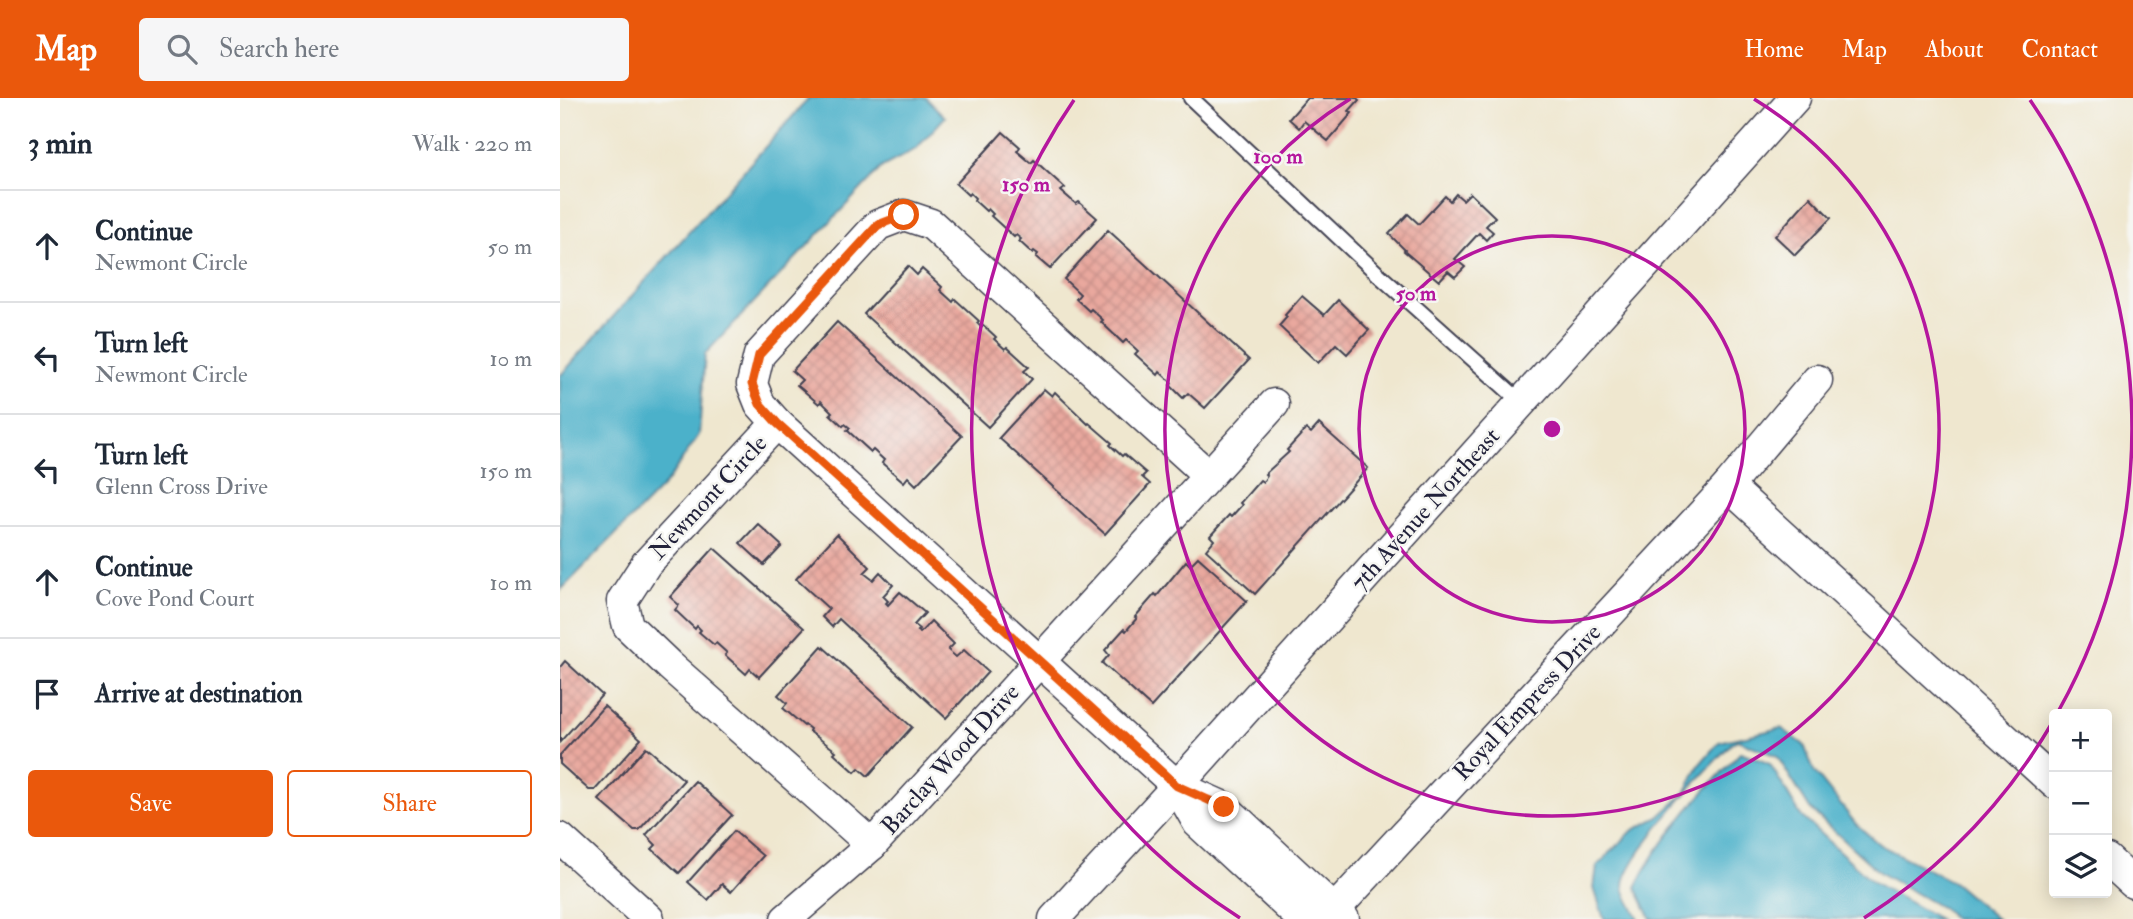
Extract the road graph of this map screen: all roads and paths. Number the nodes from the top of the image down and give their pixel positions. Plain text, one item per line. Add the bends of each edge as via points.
1 (1794, 98) edge
2 (1196, 101) edge
3 (1817, 380) dead end
4 (1521, 402) junction
5 (1274, 404) dead end
6 (777, 423) junction
7 (1208, 475) junction
8 (1728, 486) junction
9 (1039, 661) junction
10 (2049, 778) edge
11 (1177, 786) junction
12 (560, 838) edge
13 (872, 845) junction
14 (2112, 864) edge
15 (2133, 883) edge
16 (1335, 916) edge
17 (649, 919) edge
18 (786, 919) edge
19 (1054, 919) edge
20 (1301, 919) edge

1 - 4 street, 7th Avenue Northeast
2 - 4 lane
3 - 8 street, Royal Empress Drive
4 - 11 street, 7th Avenue Northeast
5 - 7 street, Barclay Wood Drive
6 - 7 street, Newmont Circle via 760,404 752,384 759,355 878,225 904,215 932,223
6 - 9 street
6 - 13 street, Newmont Circle via 646,564 622,601 628,626
7 - 9 street, Barclay Wood Drive
8 - 10 street
8 - 16 street, Royal Empress Drive
9 - 11 street
9 - 13 street, Barclay Wood Drive
11 - 16 street via 1224,807
11 - 19 street, 7th Avenue Northeast
11 - 20 street via 1198,823
12 - 17 street
13 - 18 street, Barclay Wood Drive
14 - 15 street

